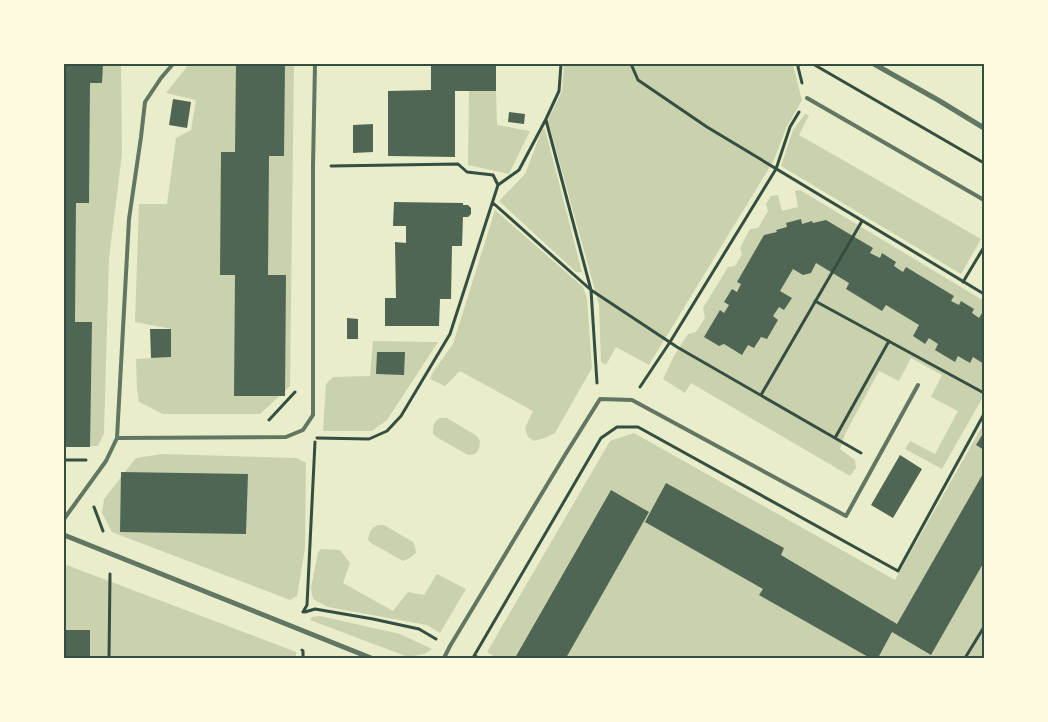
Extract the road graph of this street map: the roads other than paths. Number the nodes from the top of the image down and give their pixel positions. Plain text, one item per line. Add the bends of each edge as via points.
1 (173, 64) edge
2 (315, 64) edge
3 (874, 64) edge
4 (807, 98) road end
5 (984, 128) edge
6 (984, 200) edge
7 (918, 385) dead end
8 (118, 438) junction
9 (64, 519) edge
10 (64, 535) edge
11 (371, 658) edge
12 (444, 658) edge

1 - 8 lane via 144,102 129,219
2 - 8 lane via 313,415 303,430 286,437
3 - 5 street
4 - 6 lane
7 - 12 lane via 846,516 632,400 600,400
8 - 9 lane via 106,461
10 - 11 street

